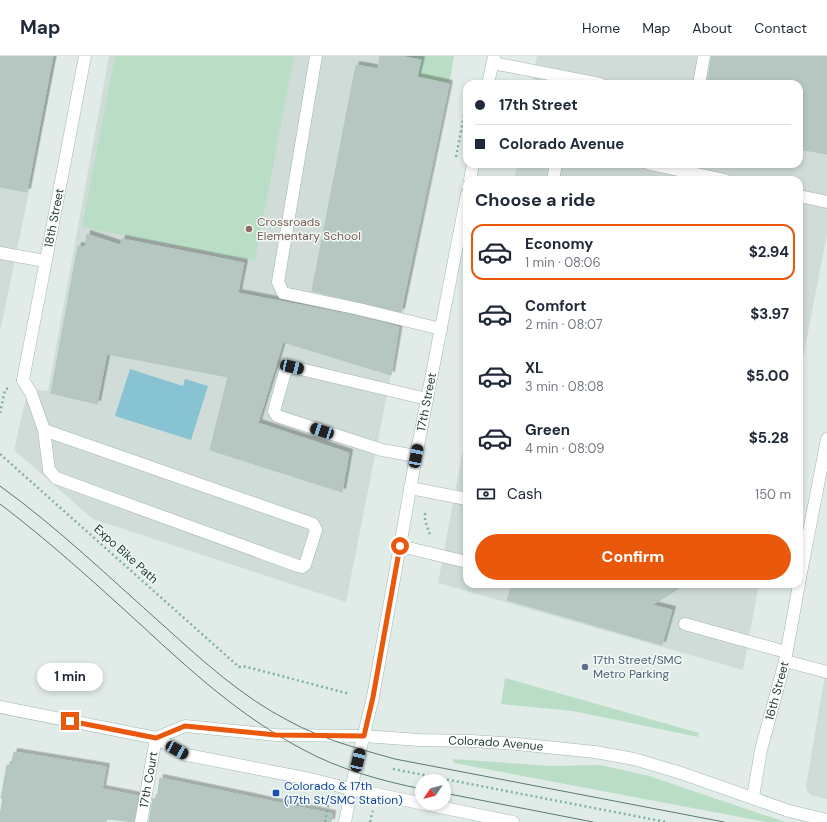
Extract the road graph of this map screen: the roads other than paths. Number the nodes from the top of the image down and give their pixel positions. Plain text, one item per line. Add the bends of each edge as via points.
1 (85, 56) edge
2 (316, 56) edge
3 (704, 56) edge
4 (493, 60) edge
5 (489, 80) edge
6 (582, 80) edge
7 (700, 80) edge
8 (669, 168) edge
9 (706, 176) edge
10 (803, 197) edge
11 (827, 202) edge
12 (463, 215) edge
13 (0, 253) edge
14 (45, 261) junction
15 (441, 328) junction
16 (427, 399) junction
17 (44, 430) junction
18 (827, 439) edge
19 (416, 456) junction
20 (410, 488) junction
21 (463, 499) edge
22 (400, 546) junction
23 (463, 561) edge
24 (803, 562) edge
25 (798, 588) edge
26 (685, 624) dead end
27 (785, 657) junction
28 (827, 672) edge
29 (0, 707) edge
30 (364, 736) junction
31 (156, 738) junction
32 (351, 790) junction
33 (753, 797) junction
34 (827, 820) edge
35 (141, 822) edge
36 (345, 822) edge
37 (513, 822) edge

1 - 14 street, 18th Street
2 - 15 street via 278,282 283,293
3 - 7 street
4 - 5 street
4 - 6 street
8 - 9 street
10 - 11 street
12 - 15 street, 17th Street
13 - 14 street
14 - 17 street, 18th Street via 22,380 31,393
15 - 16 street, 17th Street
16 - 19 street, 17th Street
16 - 19 street via 292,367 285,372 274,411 276,416 382,450
17 - 17 street via 49,470 56,478 298,566 302,567 305,564 316,530 313,524
18 - 24 street, 16th Street
19 - 20 street, 17th Street
20 - 21 street
20 - 22 street, 17th Street
22 - 23 street
22 - 30 street, 17th Street
25 - 27 street, 16th Street
26 - 27 street
27 - 28 street
27 - 33 street, 16th Street via 761,750
29 - 31 street
30 - 31 street, Colorado Avenue via 276,735 185,726
30 - 32 street, 17th Street
30 - 33 street, Colorado Avenue via 517,744 595,752 634,759 681,772
31 - 32 street via 187,755 310,779
31 - 35 street, 17th Court
32 - 36 street, 17th Street
32 - 37 street
33 - 34 street, Colorado Avenue via 789,811

